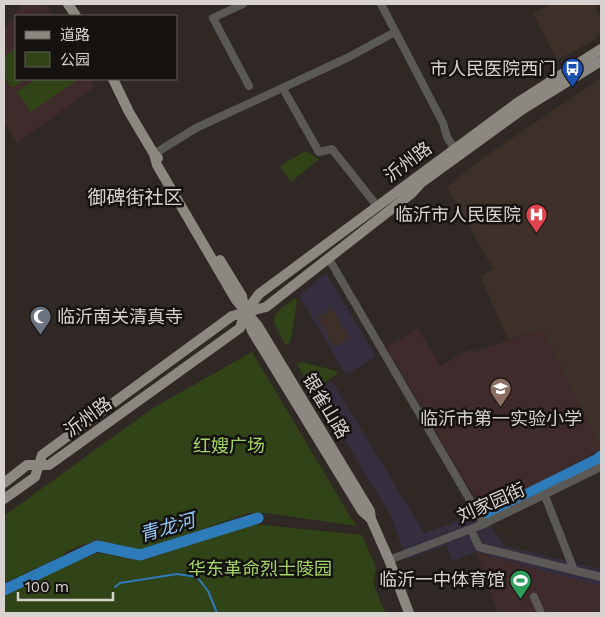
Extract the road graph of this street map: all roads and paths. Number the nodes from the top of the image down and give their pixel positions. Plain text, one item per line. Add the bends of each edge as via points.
1 (60, 4) edge
2 (68, 4) edge
3 (243, 4) edge
4 (381, 4) edge
5 (67, 15) edge
6 (75, 15) edge
7 (395, 32) junction
8 (601, 45) edge
9 (601, 49) edge
10 (588, 57) junction
11 (600, 62) edge
12 (106, 80) edge
13 (113, 80) edge
14 (249, 86) dead end
15 (286, 94) dead end
16 (129, 112) junction
17 (454, 148) junction
18 (154, 154) junction
19 (376, 206) junction
20 (329, 258) junction
21 (245, 313) junction
22 (37, 465) junction
23 (601, 467) edge
24 (4, 483) edge
25 (545, 496) junction
26 (4, 499) edge
27 (484, 524) junction
28 (470, 530) junction
29 (389, 560) junction
30 (574, 570) junction
31 (601, 577) edge
32 (534, 597) dead end
33 (409, 613) edge
34 (541, 613) edge

1 - 5 main road
2 - 6 main road
3 - 14 street via 213,18
4 - 7 street
7 - 17 street
7 - 18 street via 347,58 196,128
8 - 10 main road
9 - 10 main road, 沂州路
10 - 17 main road, 沂州路
11 - 20 main road, 沂州路 via 523,109 450,161
12 - 16 main road, 银雀山路
13 - 16 main road, 银雀山路
15 - 19 street via 319,152 332,149
16 - 18 main road, 银雀山路
17 - 19 main road, 沂州路
18 - 21 main road, 银雀山路 via 163,163 242,296
19 - 21 main road, 沂州路 via 259,294
20 - 21 main road, 沂州路 via 266,308
20 - 27 street
21 - 22 main road, 沂州路 via 232,316 42,455
21 - 29 main road, 银雀山路 via 252,331 357,503 371,519
22 - 24 main road, 沂州路 via 27,466
22 - 26 main road, 沂州路 via 34,477
23 - 25 street, 刘家园街
25 - 27 street, 刘家园街
25 - 30 street
27 - 28 street, 刘家园街
28 - 29 street, 刘家园街
28 - 30 street via 479,547
29 - 33 main road, 银雀山路
30 - 31 street
32 - 34 street

